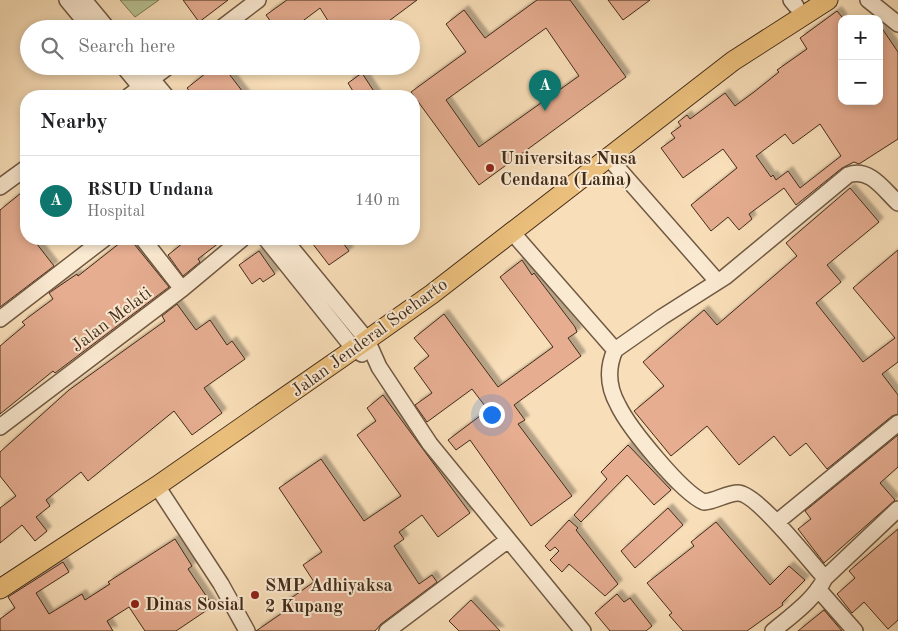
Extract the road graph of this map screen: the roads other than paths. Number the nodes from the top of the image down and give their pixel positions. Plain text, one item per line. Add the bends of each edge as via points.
1 (67, 0) edge
2 (84, 0) edge
3 (258, 0) edge
4 (828, 0) edge
5 (868, 0) edge
6 (797, 2) edge
7 (84, 20) edge
8 (101, 20) edge
9 (232, 20) edge
10 (898, 24) edge
11 (726, 68) junction
12 (130, 75) edge
13 (141, 75) edge
14 (160, 75) edge
15 (142, 90) edge
16 (608, 157) junction
17 (20, 172) edge
18 (0, 187) edge
19 (898, 203) edge
20 (511, 231) junction
21 (96, 245) edge
22 (149, 245) edge
23 (235, 245) edge
24 (271, 245) edge
25 (288, 245) edge
26 (717, 282) junction
27 (182, 289) junction
28 (0, 319) edge
29 (361, 345) junction
30 (615, 350) junction
31 (898, 422) edge
32 (0, 427) edge
33 (157, 486) junction
34 (898, 508) edge
35 (777, 522) junction
36 (508, 540) junction
37 (822, 583) junction
38 (0, 589) edge
39 (247, 631) edge
40 (386, 631) edge
41 (583, 631) edge
42 (773, 631) edge
43 (855, 631) edge

1 - 7 street
2 - 8 street
3 - 9 street
4 - 11 main road, Jalan Jenderal Soeharto
5 - 10 street
6 - 11 main road, Jalan Jenderal Soeharto via 732,54
11 - 16 main road, Jalan Jenderal Soeharto
12 - 15 street
13 - 15 street
14 - 15 street
16 - 20 main road, Jalan Jenderal Soeharto
16 - 26 street
17 - 18 street
19 - 26 street via 869,176 862,173 848,175
20 - 29 main road, Jalan Jenderal Soeharto
20 - 30 street
21 - 28 street
22 - 27 street
23 - 27 street, Jalan Melati
24 - 29 street
25 - 29 street
26 - 30 street
27 - 32 street, Jalan Melati
29 - 33 main road, Jalan Jenderal Soeharto
29 - 36 street via 430,444
30 - 35 street via 609,363 609,373 617,404 654,453 691,494 704,502 739,493
31 - 35 street
33 - 38 main road, Jalan Jenderal Soeharto
33 - 39 street
34 - 37 street
35 - 37 street
36 - 40 street
36 - 41 street
37 - 42 street
37 - 43 street

